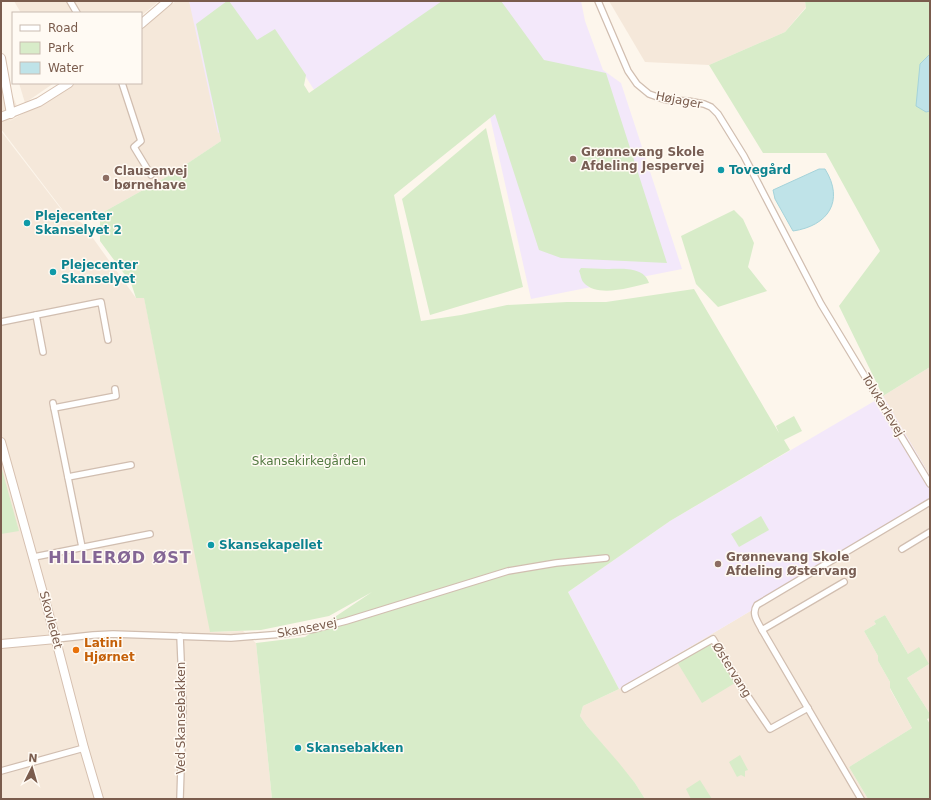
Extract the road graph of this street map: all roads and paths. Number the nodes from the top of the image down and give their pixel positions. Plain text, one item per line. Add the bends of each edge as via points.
1 (70, 1) edge
2 (598, 1) edge
3 (162, 3) edge
4 (76, 12) edge
5 (142, 23) edge
6 (1, 58) edge
7 (2, 72) edge
8 (67, 84) edge
9 (122, 84) edge
10 (11, 114) junction
11 (1, 117) edge
12 (151, 175) dead end
13 (36, 315) junction
14 (1, 322) edge
15 (835, 326) joint
16 (108, 340) dead end
17 (43, 352) dead end
18 (115, 389) dead end
19 (1, 442) edge
20 (131, 465) dead end
21 (68, 477) junction
22 (930, 484) edge
23 (930, 502) edge
24 (930, 532) edge
25 (150, 534) dead end
26 (82, 547) junction
27 (902, 549) dead end
28 (34, 557) junction
29 (606, 558) dead end
30 (844, 582) dead end
31 (762, 630) junction
32 (180, 636) junction
33 (56, 640) junction
34 (1, 644) edge
35 (625, 689) dead end
36 (808, 708) junction
37 (84, 748) junction
38 (1, 771) edge
39 (99, 799) edge
40 (180, 799) edge
41 (862, 799) edge

1 - 4 street
2 - 15 street, Højager via 628,71 637,84 649,94 666,100 704,104 718,114 744,156
3 - 5 street
6 - 7 street
7 - 10 street
8 - 10 street via 39,102
9 - 12 street via 141,141 134,147
10 - 11 street
13 - 14 street
13 - 16 street via 101,302
13 - 17 street
15 - 22 street, Tolvkarlevej
18 - 21 street via 116,396 54,405
19 - 28 street, Skovledet
20 - 21 street
21 - 26 street
23 - 31 street via 757,605 754,615
24 - 27 street
25 - 26 street
26 - 28 street
28 - 33 street, Skovledet
29 - 32 street, Skansevej via 508,571 315,629 257,637
30 - 31 street
31 - 36 street
32 - 33 street, Skansevej via 113,634
32 - 40 street, Ved Skansebakken via 183,706
33 - 34 street, Skansevej
33 - 37 street, Skovledet
35 - 36 street, Østervang via 713,639 770,729
36 - 41 street
37 - 38 street
37 - 39 street, Skovledet

